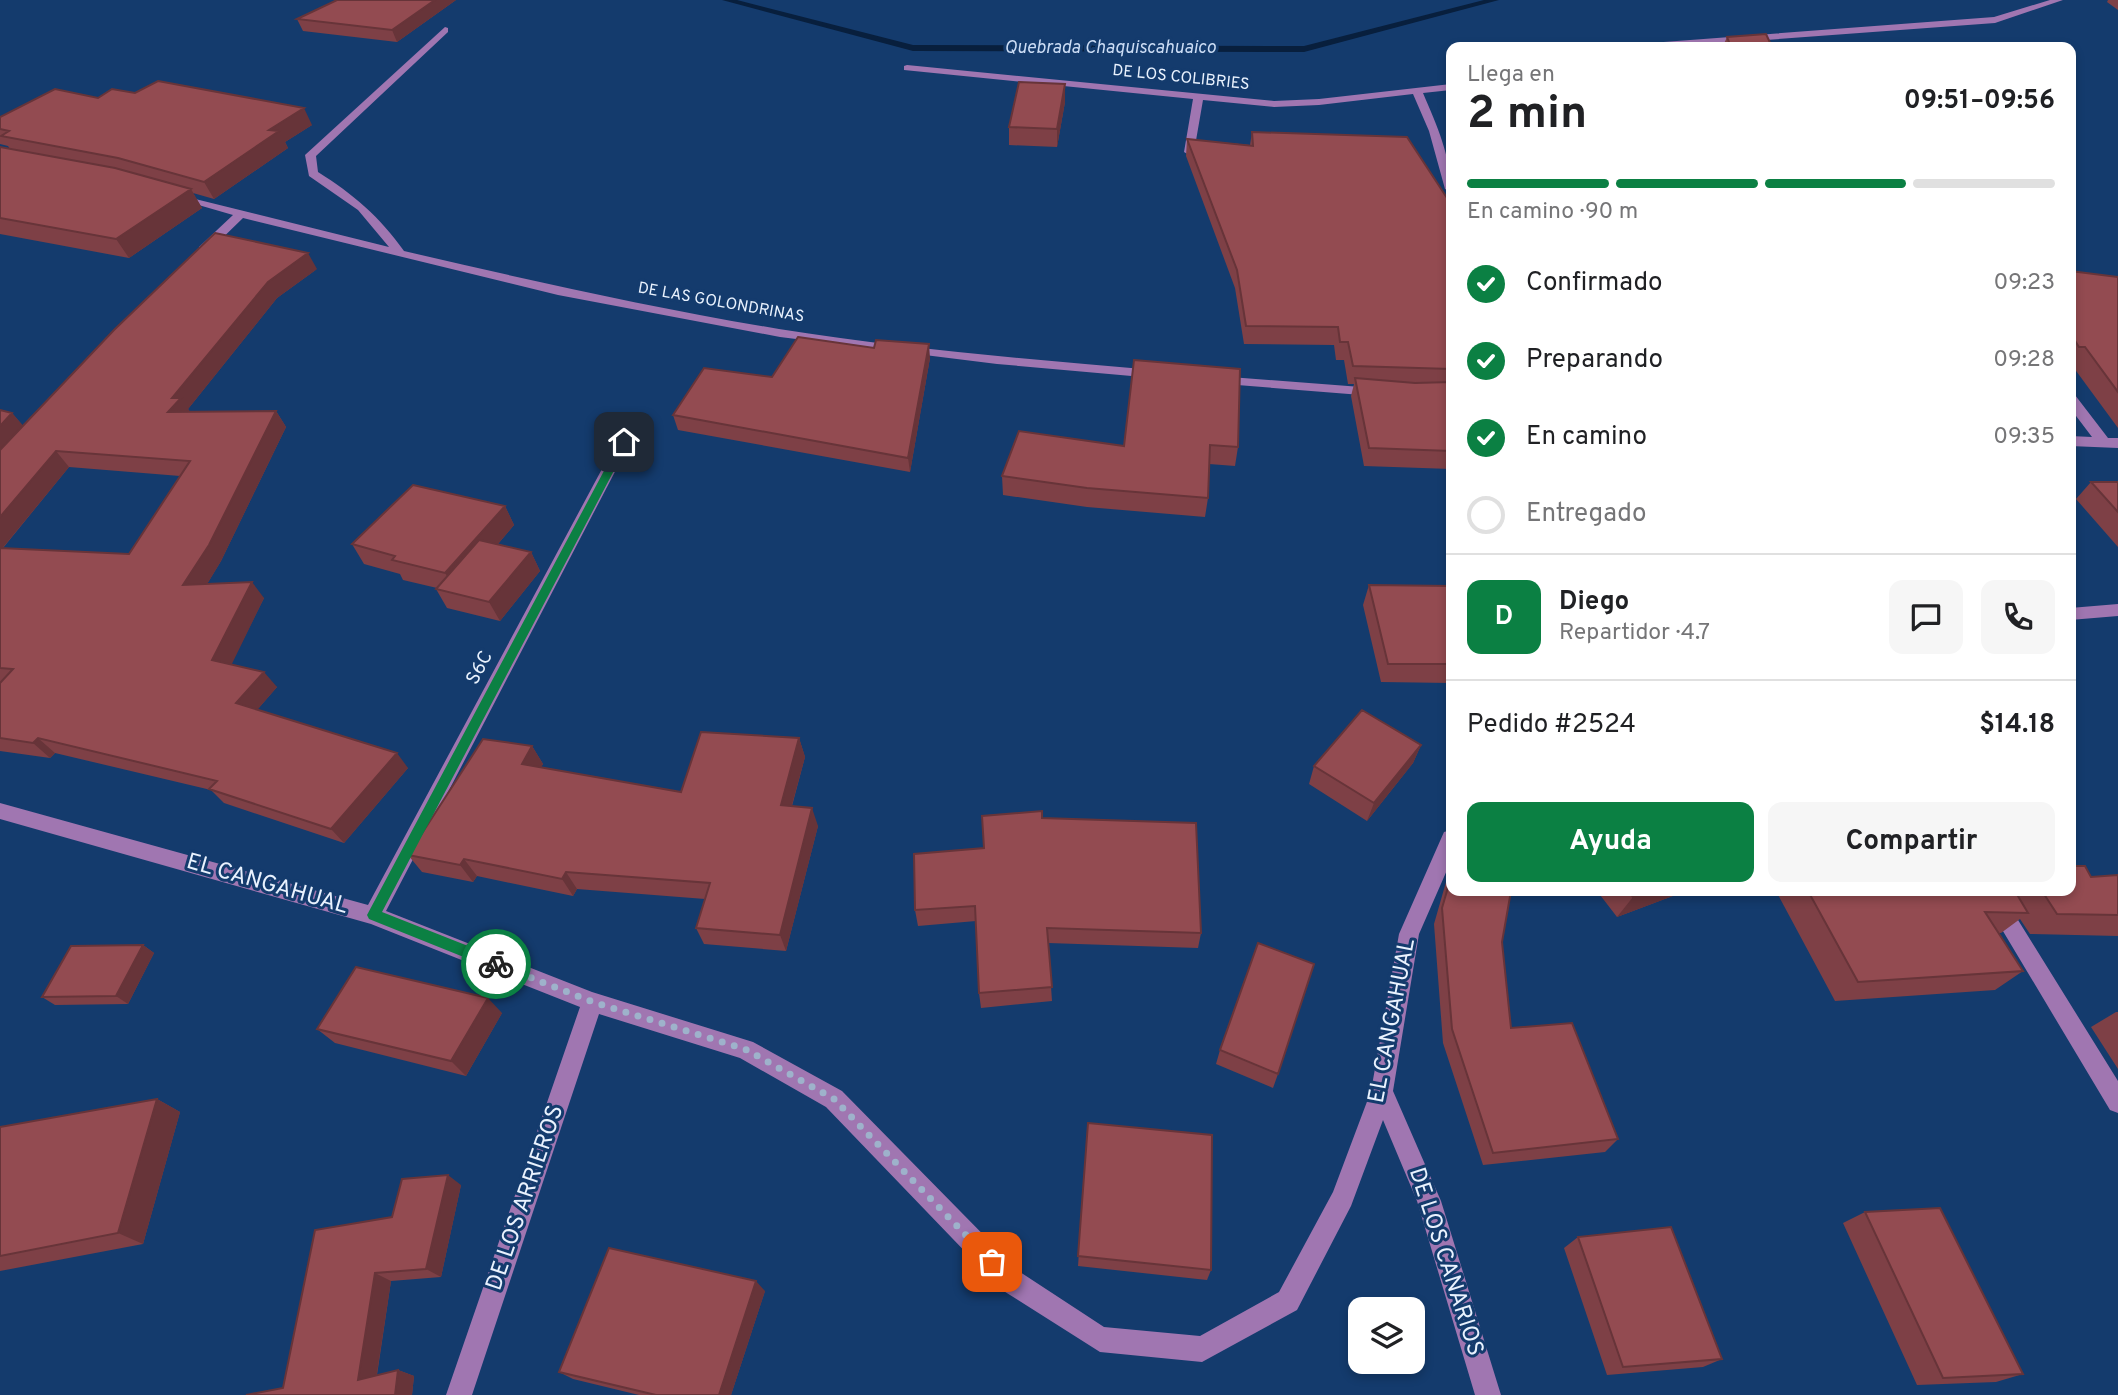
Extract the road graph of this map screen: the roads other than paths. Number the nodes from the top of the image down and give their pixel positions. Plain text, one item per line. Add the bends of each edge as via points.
1 (2059, 0) edge
2 (445, 30) dead end
3 (1702, 42) edge
4 (907, 68) dead end
5 (1446, 88) edge
6 (1417, 91) junction
7 (1199, 96) junction
8 (1189, 152) edge
9 (1446, 172) edge
10 (166, 192) edge
11 (241, 214) junction
12 (399, 253) junction
13 (189, 264) edge
14 (1162, 375) edge
15 (1203, 379) edge
16 (1382, 392) edge
17 (2076, 405) edge
18 (2076, 441) edge
19 (624, 442) dead end
20 (2111, 443) edge
21 (2116, 613) edge
22 (2076, 614) edge
23 (0, 811) edge
24 (1446, 849) edge
25 (1992, 896) edge
26 (373, 915) junction
27 (593, 1002) junction
28 (1382, 1091) junction
29 (2118, 1102) edge
30 (459, 1395) edge
31 (1488, 1395) edge

1 - 3 street via 1995,20
2 - 12 street via 310,155 313,174 354,198 381,225
4 - 7 street, DE LOS COLIBRIES
5 - 6 street, DE LOS COLIBRIES
6 - 7 street, DE LOS COLIBRIES via 1274,104
6 - 9 street
7 - 8 street
10 - 11 street, DE LAS GOLONDRINAS
11 - 12 street, DE LAS GOLONDRINAS
11 - 13 street
12 - 14 street, DE LAS GOLONDRINAS via 558,291 780,333
15 - 16 street
17 - 20 street
18 - 20 street
19 - 26 street, S6C
21 - 22 street
23 - 26 street, EL CANGAHUAL
24 - 28 street, EL CANGAHUAL via 1409,934
25 - 29 street
26 - 27 street, EL CANGAHUAL
27 - 28 street, EL CANGAHUAL via 745,1049 834,1099 1011,1281 1100,1339 1202,1349 1288,1301 1343,1198
27 - 30 street, DE LOS ARRIEROS
28 - 31 street, DE LOS CANARIOS via 1429,1200

